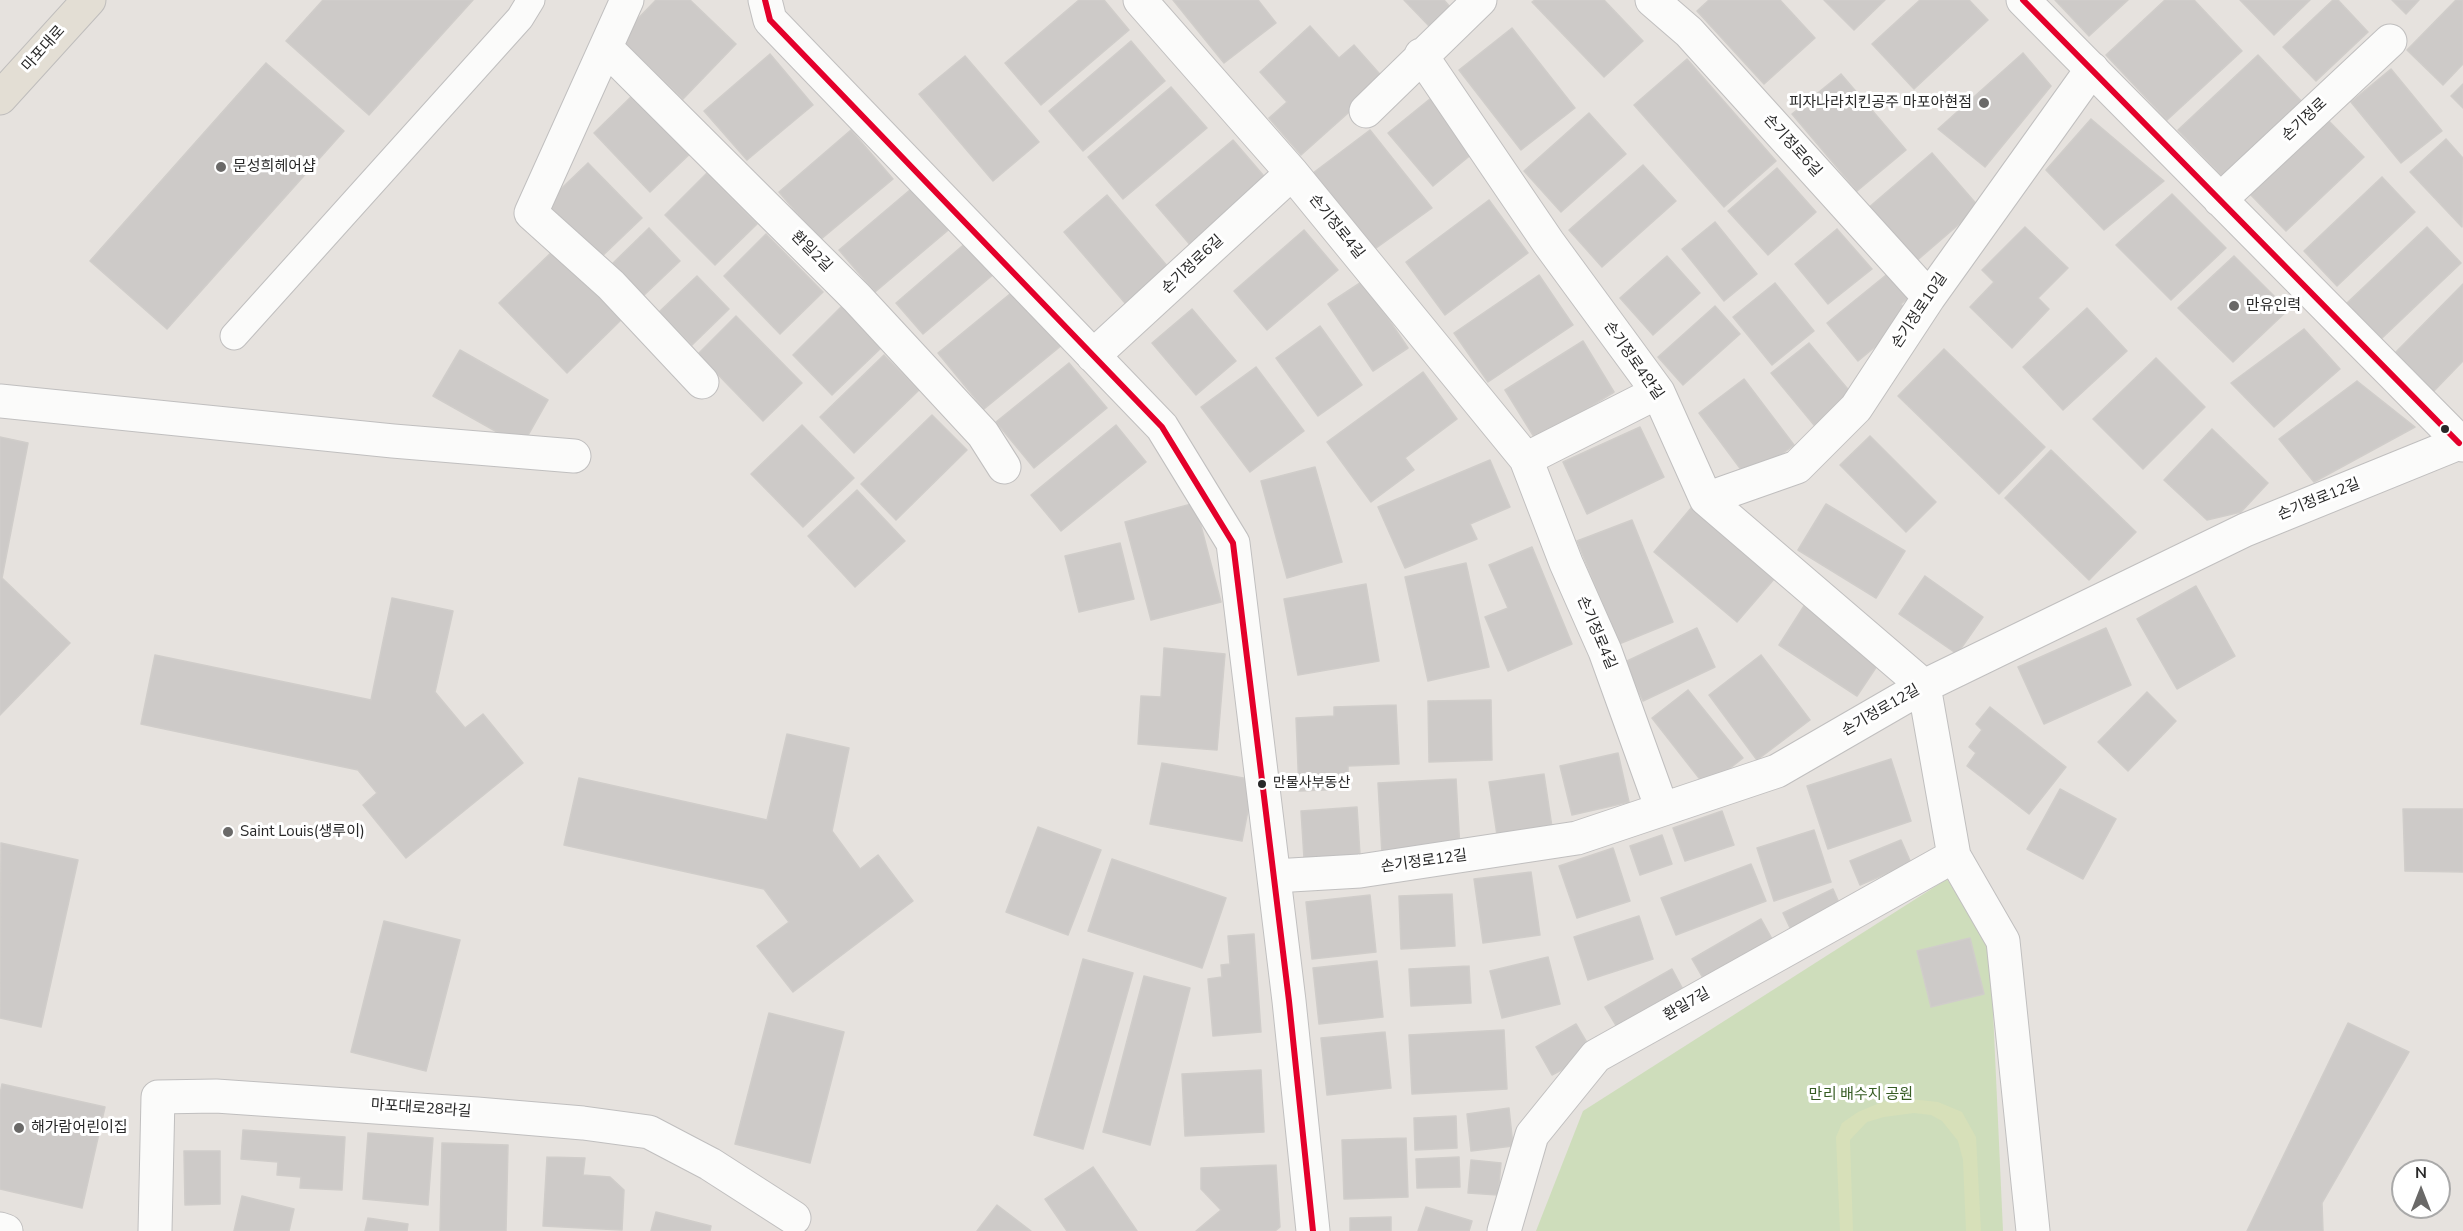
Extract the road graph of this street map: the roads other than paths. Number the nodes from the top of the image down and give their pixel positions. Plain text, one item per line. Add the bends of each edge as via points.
1 (88, 0) edge
2 (531, 0) edge
3 (627, 0) edge
4 (765, 0) edge
5 (1140, 0) edge
6 (1480, 0) edge
7 (1652, 0) edge
8 (2023, 0) edge
9 (2390, 41) dead end
10 (606, 48) junction
11 (1421, 55) junction
12 (2092, 69) junction
13 (0, 98) edge
14 (1366, 111) dead end
15 (1293, 173) junction
16 (2220, 200) junction
17 (1929, 297) junction
18 (234, 336) dead end
19 (1094, 356) junction
20 (702, 382) dead end
21 (1658, 392) junction
22 (0, 400) edge
23 (2461, 444) edge
24 (574, 456) dead end
25 (1526, 459) junction
26 (1004, 467) dead end
27 (1706, 499) junction
28 (1924, 686) junction
29 (1662, 809) junction
30 (1954, 856) junction
31 (1274, 876) junction
32 (794, 1218) dead end
33 (0, 1229) edge
34 (6, 1231) edge
35 (155, 1231) edge
36 (1313, 1231) edge
37 (1504, 1231) edge
38 (2033, 1231) edge

1 - 13 main road, 마포대로
2 - 18 lane via 520,18
3 - 10 street
4 - 19 street via 770,20
5 - 15 street, 손기정로4길
6 - 11 street
7 - 17 street, 손기정로6길 via 1689,32
8 - 12 street
9 - 16 street, 손기정로
10 - 20 street via 531,213 611,285
10 - 26 street, 환일2길 via 857,298 983,434
11 - 14 street
11 - 21 street, 손기정로4안길 via 1548,242
12 - 16 street
12 - 17 street, 손기정로10길
15 - 19 street, 손기정로6길
15 - 25 street, 손기정로4길
16 - 23 street
17 - 27 street, 손기정로10길 via 1856,408 1797,467
19 - 31 street via 1162,427 1233,543
21 - 25 street
21 - 27 street, 손기정로4안길
22 - 24 street
23 - 28 street, 손기정로12길 via 2245,530
25 - 29 street, 손기정로4길 via 1605,651
27 - 28 street, 손기정로4안길
28 - 29 street, 손기정로12길 via 1778,771
28 - 30 street
29 - 31 street, 손기정로12길 via 1577,838 1360,871
30 - 37 street, 환일7길 via 1596,1056 1532,1136
30 - 38 street via 2003,941
31 - 36 street
32 - 35 street, 마포대로28라길 via 710,1164 649,1132 477,1114 216,1096 158,1097
33 - 34 street

